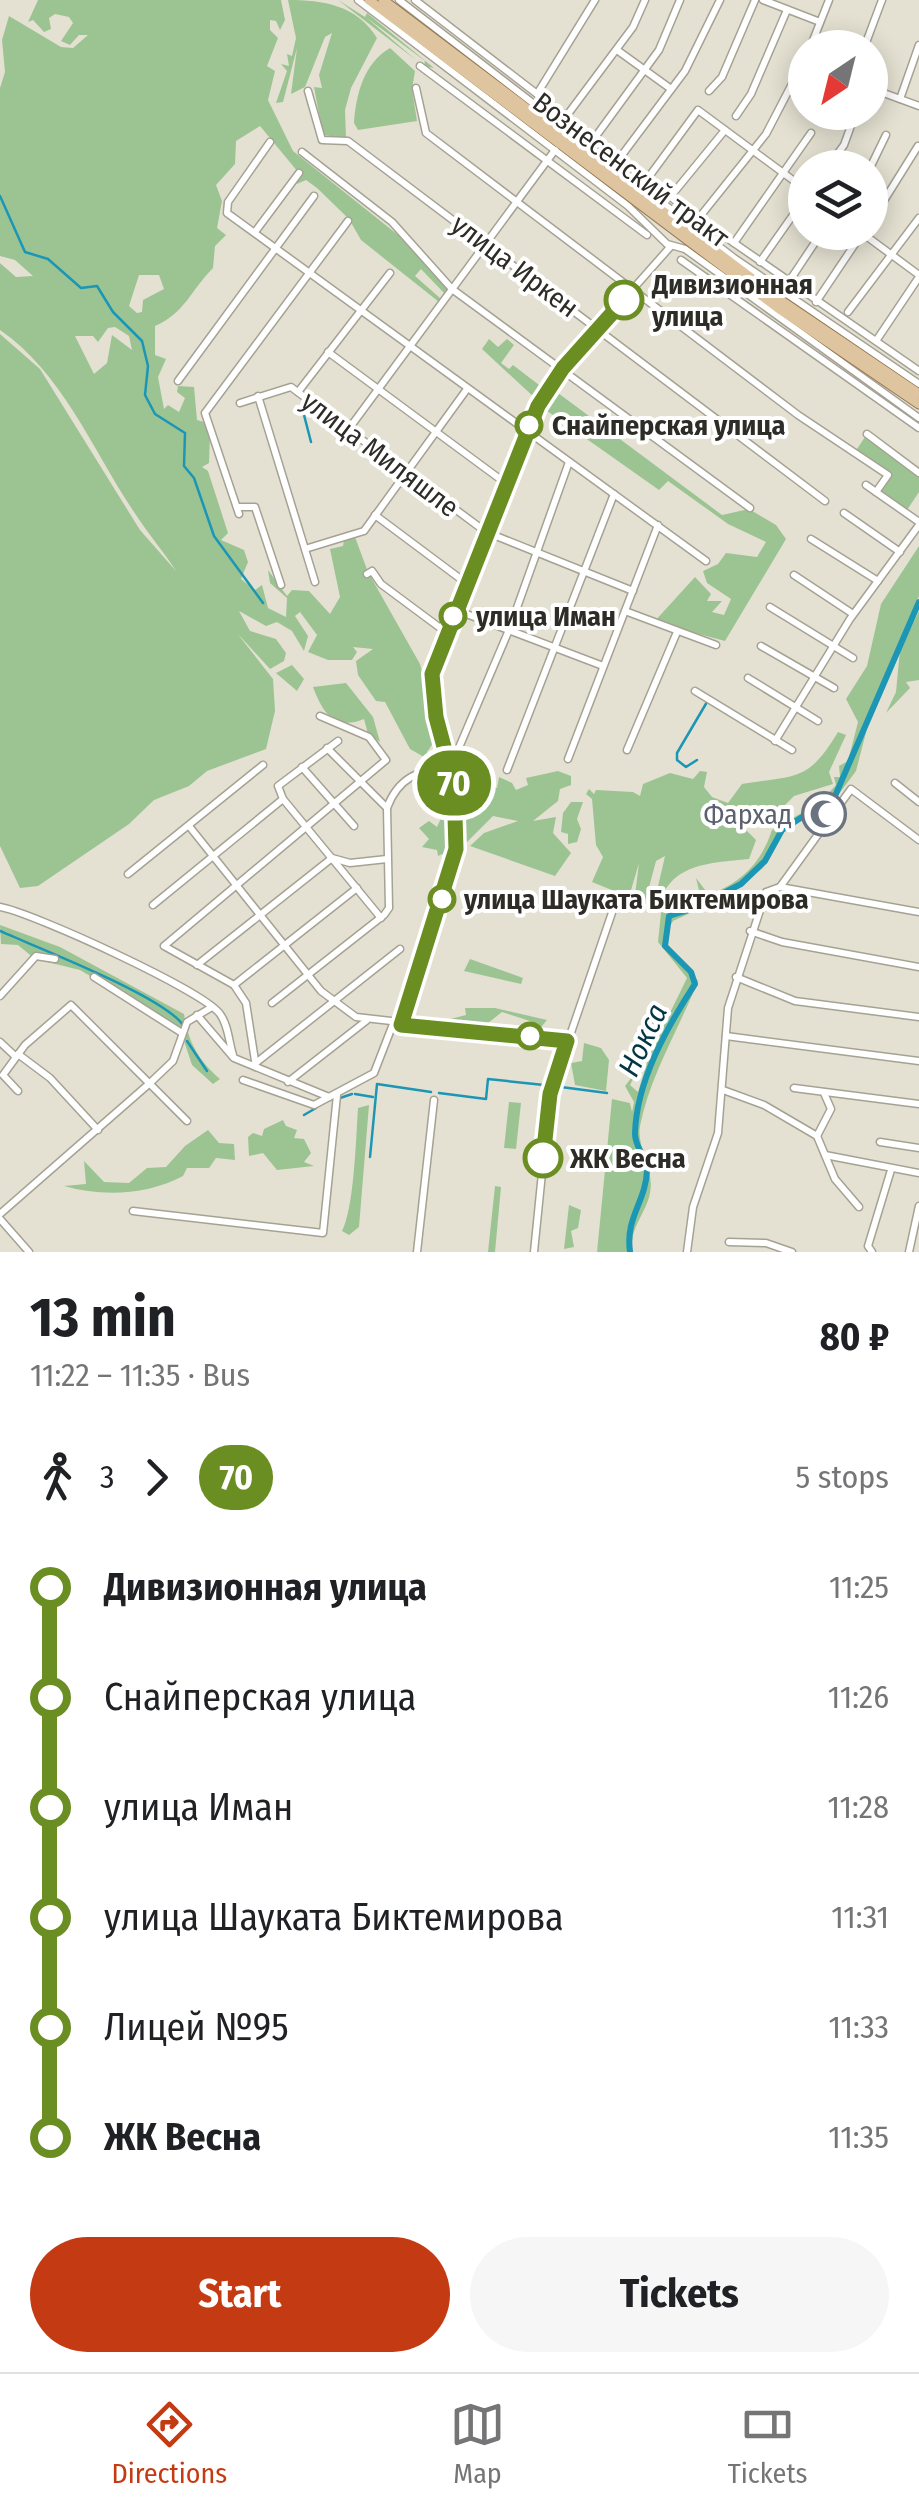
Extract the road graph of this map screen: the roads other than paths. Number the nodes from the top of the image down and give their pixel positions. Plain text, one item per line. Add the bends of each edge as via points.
1 (358, 0) edge
2 (369, 0) edge
3 (383, 0) edge
4 (399, 0) edge
5 (414, 0) edge
6 (595, 0) edge
7 (645, 0) edge
8 (680, 0) edge
9 (720, 0) edge
10 (756, 0) edge
11 (763, 0) edge
12 (829, 0) edge
13 (882, 0) edge
14 (786, 10) junction
15 (820, 22) junction
16 (817, 30) edge
17 (871, 30) edge
18 (919, 45) edge
19 (616, 50) junction
20 (420, 66) dead end
21 (644, 70) junction
22 (416, 88) dead end
23 (671, 90) junction
24 (308, 91) dead end
25 (709, 91) dead end
26 (788, 91) edge
27 (537, 94) junction
28 (888, 95) edge
29 (900, 99) junction
30 (919, 106) edge
31 (736, 116) dead end
32 (565, 118) junction
33 (725, 130) junction
34 (811, 133) dead end
35 (886, 134) dead end
36 (594, 138) junction
37 (270, 142) dead end
38 (918, 146) edge
39 (588, 147) junction
40 (555, 150) junction
41 (878, 150) edge
42 (302, 152) dead end
43 (754, 152) junction
44 (548, 159) junction
45 (619, 160) junction
46 (783, 173) junction
47 (299, 174) dead end
48 (788, 177) edge
49 (648, 178) junction
50 (888, 194) edge
51 (314, 196) dead end
52 (671, 196) junction
53 (515, 202) junction
54 (698, 218) junction
55 (919, 218) edge
56 (348, 221) dead end
57 (788, 222) edge
58 (692, 226) junction
59 (255, 232) junction
60 (647, 235) dead end
61 (734, 242) junction
62 (486, 243) junction
63 (671, 246) junction
64 (276, 248) junction
65 (810, 250) edge
66 (851, 250) edge
67 (883, 250) edge
68 (891, 256) junction
69 (681, 260) dead end
70 (760, 262) junction
71 (310, 273) junction
72 (390, 273) dead end
73 (919, 276) edge
74 (788, 283) junction
75 (452, 289) junction
76 (632, 291) junction
77 (816, 302) junction
78 (360, 309) junction
79 (848, 312) dead end
80 (599, 329) junction
81 (876, 341) junction
82 (410, 346) junction
83 (328, 352) junction
84 (847, 365) junction
85 (563, 368) junction
86 (919, 371) edge
87 (842, 374) junction
88 (860, 374) junction
89 (178, 381) dead end
90 (917, 382) edge
91 (855, 383) junction
92 (378, 388) junction
93 (467, 389) junction
94 (294, 390) junction
95 (919, 394) edge
96 (258, 396) junction
97 (240, 404) dead end
98 (919, 404) edge
99 (919, 418) edge
100 (919, 428) edge
101 (348, 430) junction
102 (436, 430) junction
103 (526, 432) junction
104 (867, 434) dead end
105 (569, 462) junction
106 (919, 472) edge
107 (405, 473) junction
108 (504, 482) junction
109 (866, 485) dead end
110 (876, 492) junction
111 (614, 494) junction
112 (825, 501) dead end
113 (750, 508) dead end
114 (844, 513) dead end
115 (375, 515) junction
116 (919, 523) edge
117 (658, 525) junction
118 (486, 532) junction
119 (811, 540) dead end
120 (305, 549) junction
121 (537, 552) junction
122 (900, 552) junction
123 (706, 561) dead end
124 (585, 570) junction
125 (367, 574) dead end
126 (794, 575) dead end
127 (878, 581) junction
128 (315, 582) dead end
129 (466, 582) junction
130 (281, 585) dead end
131 (633, 590) junction
132 (770, 607) dead end
133 (456, 610) junction
134 (625, 611) junction
135 (854, 614) junction
136 (508, 630) junction
137 (677, 632) junction
138 (447, 633) junction
139 (716, 644) dead end
140 (761, 646) dead end
141 (833, 646) junction
142 (554, 649) junction
143 (854, 658) dead end
144 (602, 666) junction
145 (813, 676) junction
146 (748, 678) dead end
147 (834, 688) dead end
148 (696, 690) dead end
149 (794, 707) junction
150 (320, 716) dead end
151 (818, 721) dead end
152 (338, 741) dead end
153 (775, 741) junction
154 (326, 748) junction
155 (628, 750) dead end
156 (792, 750) dead end
157 (568, 758) dead end
158 (263, 765) dead end
159 (451, 765) junction
160 (302, 766) junction
161 (506, 770) dead end
162 (895, 783) dead end
163 (362, 784) junction
164 (283, 799) junction
165 (919, 802) edge
166 (335, 804) junction
167 (387, 808) junction
168 (189, 826) junction
169 (354, 826) dead end
170 (307, 828) junction
171 (919, 840) edge
172 (212, 856) junction
173 (332, 858) junction
174 (387, 859) junction
175 (128, 874) dead end
176 (237, 885) junction
177 (780, 887) junction
178 (357, 888) junction
179 (616, 902) dead end
180 (153, 905) dead end
181 (0, 907) edge
182 (919, 912) edge
183 (260, 916) junction
184 (381, 918) junction
185 (750, 931) junction
186 (284, 945) junction
187 (400, 950) dead end
188 (55, 959) dead end
189 (196, 966) junction
190 (919, 967) edge
191 (308, 974) junction
192 (94, 977) dead end
193 (736, 977) junction
194 (236, 988) junction
195 (0, 996) edge
196 (272, 1003) dead end
197 (336, 1004) junction
198 (210, 1007) junction
199 (197, 1015) junction
200 (919, 1017) edge
201 (366, 1020) junction
202 (395, 1024) junction
203 (182, 1033) junction
204 (726, 1036) junction
205 (567, 1041) junction
206 (0, 1042) edge
207 (17, 1056) junction
208 (234, 1058) junction
209 (919, 1061) edge
210 (257, 1065) junction
211 (243, 1080) dead end
212 (288, 1082) junction
213 (150, 1083) junction
214 (794, 1088) dead end
215 (723, 1090) junction
216 (18, 1091) dead end
217 (824, 1092) junction
218 (333, 1096) junction
219 (434, 1100) dead end
220 (919, 1104) edge
221 (187, 1122) dead end
222 (98, 1130) junction
223 (817, 1136) junction
224 (880, 1142) dead end
225 (919, 1148) edge
226 (825, 1154) junction
227 (891, 1170) junction
228 (919, 1173) edge
229 (919, 1206) edge
230 (859, 1207) dead end
231 (132, 1210) dead end
232 (0, 1216) edge
233 (730, 1242) dead end
234 (870, 1249) edge
235 (29, 1252) edge
236 (418, 1252) edge
237 (534, 1252) edge
238 (687, 1252) edge
239 (792, 1252) edge
240 (908, 1252) edge

1 - 40 street
2 - 98 main road, Вознесенский тракт via 762,296
3 - 95 main road, Вознесенский тракт via 783,302
4 - 39 street
5 - 27 street
6 - 27 street
7 - 19 street
8 - 21 street
9 - 23 street
10 - 25 street
11 - 14 street
12 - 15 street
13 - 17 street
14 - 15 street
14 - 31 street
15 - 16 street
18 - 29 street
19 - 21 street
19 - 32 street
20 - 44 street
21 - 23 street
21 - 36 street
22 - 53 street via 426,133
23 - 45 street
24 - 62 street, улица Иркен via 318,136 348,141
26 - 43 street
27 - 32 street
28 - 29 street
29 - 30 street
32 - 36 street
33 - 43 street
33 - 49 street via 698,110
33 - 52 street
34 - 46 street
35 - 41 street
36 - 39 street
36 - 45 street
37 - 59 street via 228,202 227,213
38 - 50 street
39 - 58 street
40 - 44 street
40 - 63 street
42 - 75 street via 392,222
43 - 46 street
43 - 54 street
44 - 53 street
44 - 60 street
45 - 49 street
46 - 48 street
46 - 61 street
47 - 59 street
49 - 52 street
51 - 64 street
52 - 54 street
53 - 62 street
53 - 76 street
54 - 58 street
54 - 61 street
55 - 68 street
56 - 71 street
57 - 70 street
58 - 90 street
59 - 64 street
61 - 70 street
62 - 75 street
62 - 80 street, улица Иркен
63 - 76 street
63 - 84 street
64 - 71 street
64 - 89 street
65 - 74 street
66 - 77 street
67 - 68 street
68 - 73 street
68 - 79 street
69 - 87 street
70 - 74 street
71 - 78 street
71 - 130 street via 205,414 238,510 255,507
72 - 78 street
73 - 81 street
74 - 77 street
75 - 82 street
75 - 85 street
76 - 80 street
76 - 110 street via 888,475
77 - 81 street
78 - 82 street
78 - 83 street
80 - 85 street
80 - 112 street, улица Иркен
81 - 86 street
82 - 92 street
82 - 93 street
83 - 92 street
83 - 94 street
84 - 87 street
84 - 88 street
85 - 103 street
85 - 113 street
86 - 90 street
87 - 91 street
88 - 91 street
88 - 99 street
91 - 100 street
92 - 101 street
92 - 102 street
93 - 102 street
93 - 103 street
94 - 96 street
94 - 101 street, улица Миляшле
96 - 97 street
96 - 120 street
101 - 107 street, улица Миляшле
102 - 107 street
102 - 108 street
103 - 105 street
103 - 108 street
104 - 106 street
105 - 111 street
105 - 121 street
107 - 115 street
107 - 118 street, улица Миляшле
108 - 118 street
109 - 110 street
110 - 116 street
111 - 117 street
111 - 124 street
114 - 122 street
115 - 120 street via 362,533
115 - 129 street
116 - 122 street
117 - 123 street
117 - 131 street
118 - 121 street, улица Миляшле
118 - 129 street
119 - 127 street
120 - 128 street
121 - 124 street, улица Миляшле
121 - 136 street
122 - 127 street
124 - 131 street, улица Миляшле
124 - 142 street
125 - 138 street
126 - 135 street
127 - 135 street
129 - 133 street
131 - 134 street
132 - 141 street
133 - 136 street
133 - 138 street
134 - 137 street
134 - 144 street
135 - 141 street
136 - 142 street
136 - 159 street
137 - 139 street
137 - 155 street
138 - 159 street via 431,680
140 - 145 street
141 - 143 street
141 - 145 street
142 - 144 street
142 - 161 street
144 - 157 street
145 - 147 street
145 - 149 street
146 - 149 street
148 - 153 street
149 - 151 street
149 - 153 street
150 - 163 street via 369,737 386,760
152 - 154 street
153 - 156 street
154 - 160 street
154 - 163 street
158 - 168 street
159 - 167 street via 404,780
159 - 202 street via 456,849
160 - 164 street via 278,786
160 - 166 street
162 - 165 street
163 - 166 street
163 - 167 street
164 - 170 street
164 - 172 street
166 - 169 street
166 - 170 street
167 - 174 street
168 - 172 street
168 - 175 street
170 - 173 street
170 - 176 street
171 - 177 street via 851,789
172 - 176 street
172 - 180 street
173 - 174 street
173 - 178 street
173 - 183 street
174 - 184 street via 388,908
176 - 183 street
176 - 189 street via 164,948
177 - 182 street
177 - 185 street via 766,892
178 - 184 street
178 - 186 street
179 - 205 street
181 - 198 street via 130,958
183 - 186 street
183 - 189 street
184 - 191 street
185 - 190 street
185 - 193 street
186 - 191 street
186 - 194 street
187 - 197 street
188 - 195 street via 36,956
189 - 194 street
191 - 196 street
191 - 197 street
192 - 203 street
193 - 200 street via 794,1001
193 - 204 street
194 - 210 street via 246,1003
197 - 201 street
197 - 210 street
198 - 199 street
198 - 208 street via 222,1018
199 - 203 street
199 - 208 street
201 - 202 street
201 - 212 street
202 - 205 street
202 - 218 street via 374,1074
203 - 213 street via 173,1061
204 - 209 street
204 - 215 street
205 - 237 street via 549,1099
206 - 207 street
207 - 213 street via 72,1005
207 - 216 street via 4,1075
207 - 222 street via 50,1078
208 - 210 street
210 - 212 street
211 - 218 street via 314,1105
212 - 218 street
213 - 221 street
213 - 222 street
214 - 217 street
215 - 223 street
215 - 238 street via 717,1142 693,1207
217 - 220 street
217 - 223 street via 832,1108
218 - 231 street via 323,1233
219 - 236 street
222 - 232 street
223 - 226 street
224 - 225 street
226 - 227 street
226 - 230 street via 835,1179
227 - 228 street
227 - 234 street
229 - 240 street
232 - 235 street
233 - 239 street

